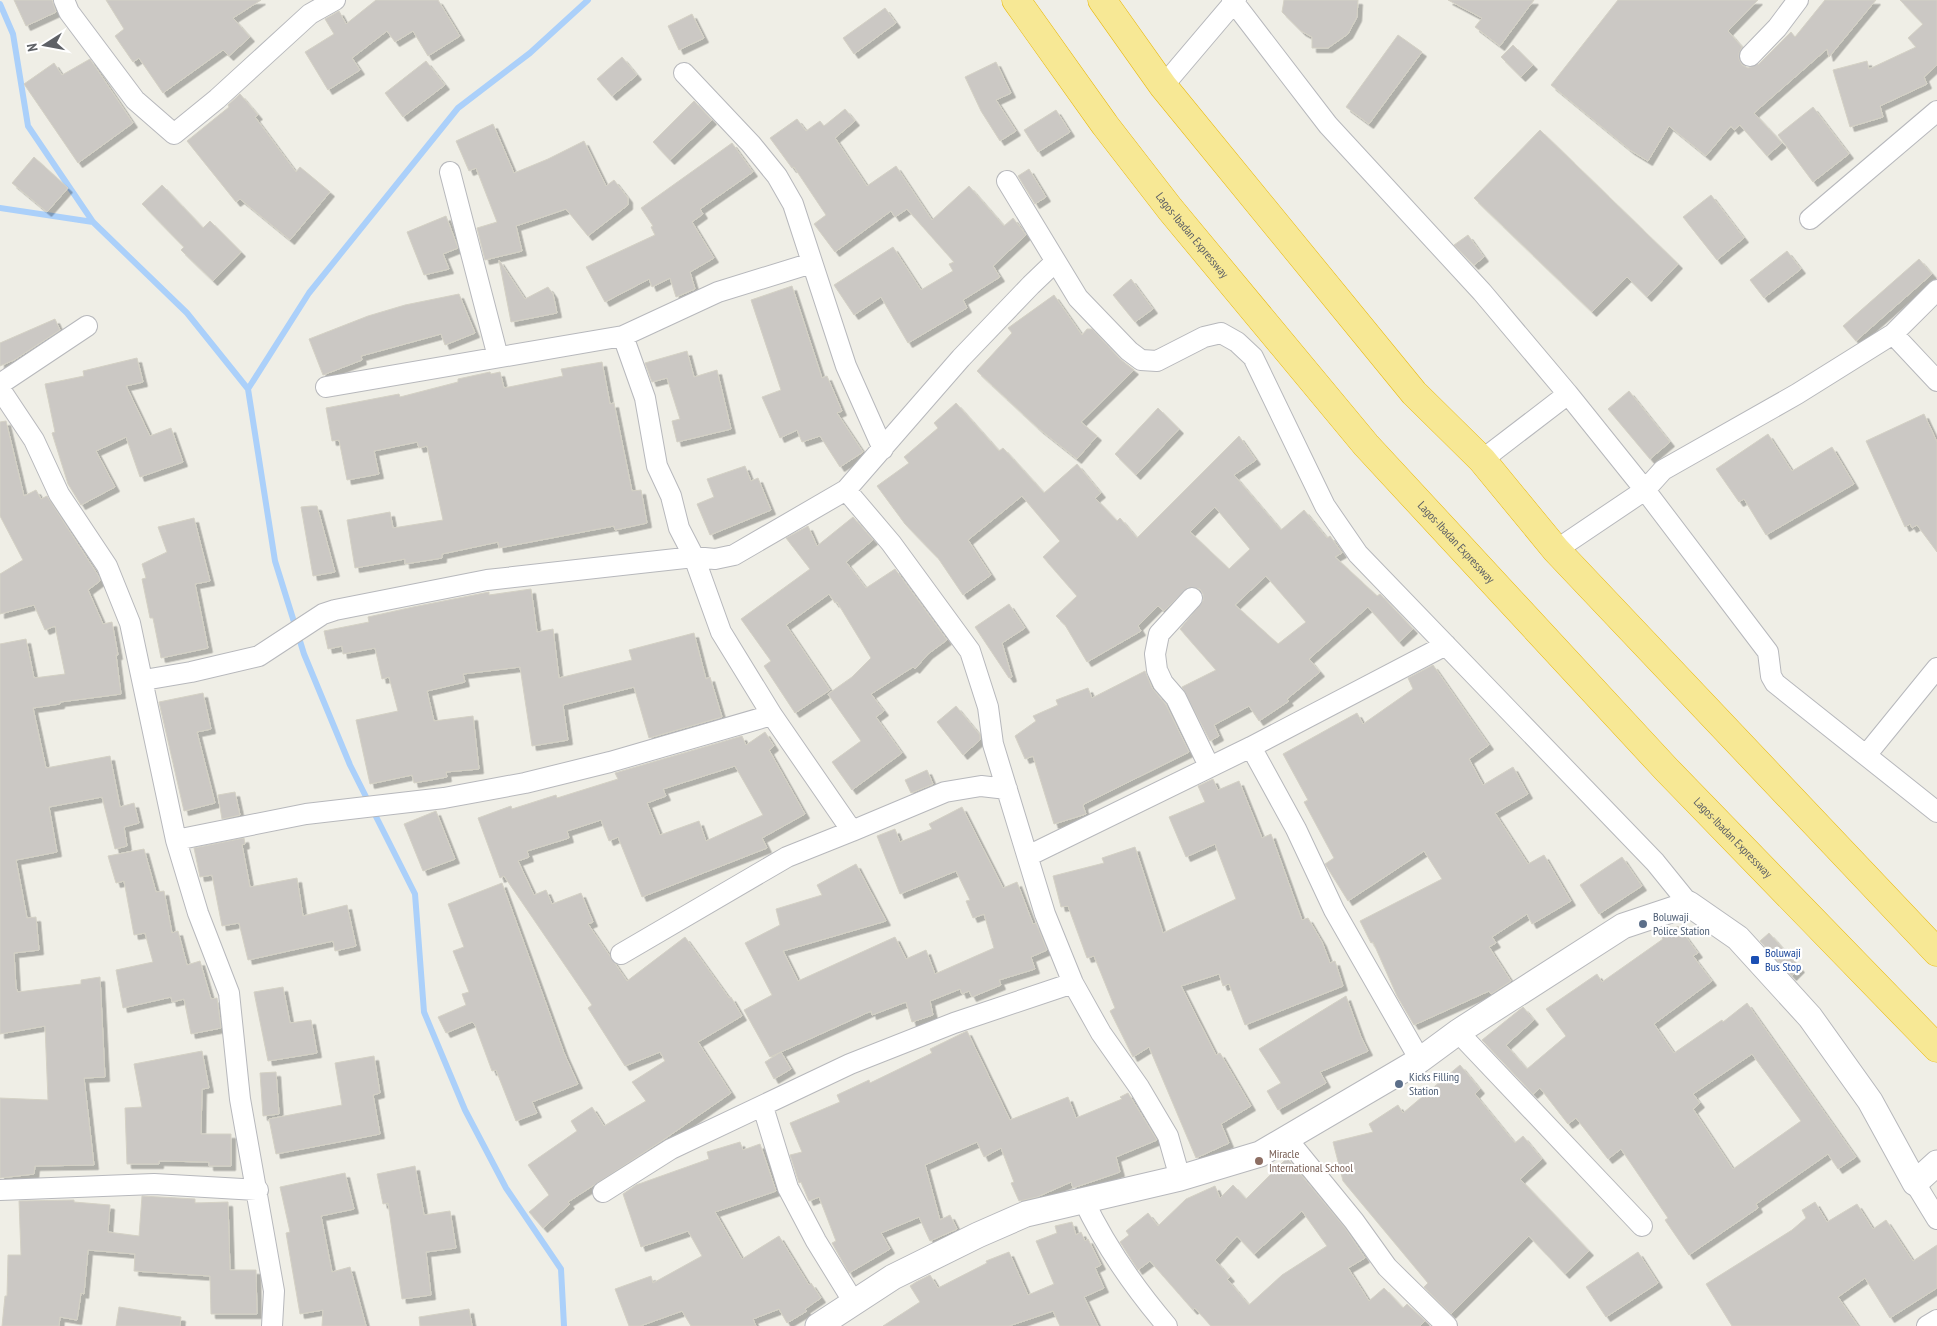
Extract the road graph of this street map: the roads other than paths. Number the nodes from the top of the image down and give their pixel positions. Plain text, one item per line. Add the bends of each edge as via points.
1 (64, 0) edge
2 (335, 0) edge
3 (1016, 0) edge
4 (1102, 0) edge
5 (1798, 0) edge
6 (1234, 1) edge
7 (306, 7) edge
8 (1750, 56) dead end
9 (684, 73) dead end
10 (1163, 86) junction
11 (1937, 111) edge
12 (450, 172) dead end
13 (1007, 181) dead end
14 (1810, 219) dead end
15 (1055, 262) junction
16 (812, 263) junction
17 (1937, 290) edge
18 (87, 326) dead end
19 (1893, 334) junction
20 (623, 336) junction
21 (498, 357) junction
22 (1937, 381) edge
23 (0, 384) edge
24 (326, 387) dead end
25 (0, 390) edge
26 (1568, 394) junction
27 (883, 449) junction
28 (1482, 460) junction
29 (846, 490) junction
30 (1645, 490) junction
31 (1556, 550) junction
32 (694, 557) junction
33 (1192, 598) dead end
34 (1446, 645) junction
35 (1937, 668) edge
36 (144, 680) junction
37 (772, 716) junction
38 (1251, 747) junction
39 (1867, 754) junction
40 (1209, 766) junction
41 (1007, 789) junction
42 (1937, 812) edge
43 (852, 831) junction
44 (176, 840) junction
45 (1028, 856) junction
46 (1689, 904) junction
47 (1937, 952) edge
48 (621, 954) dead end
49 (1072, 983) junction
50 (1458, 1032) junction
51 (1937, 1048) edge
52 (1420, 1060) junction
53 (762, 1107) junction
54 (1287, 1139) junction
55 (1937, 1163) edge
56 (1180, 1178) junction
57 (1915, 1183) junction
58 (0, 1190) edge
59 (258, 1190) junction
60 (603, 1192) dead end
61 (1083, 1199) junction
62 (1937, 1219) edge
63 (1642, 1226) dead end
64 (853, 1301) junction
65 (1937, 1320) edge
66 (272, 1326) edge
67 (818, 1326) edge
68 (1167, 1326) edge
69 (1447, 1326) edge
70 (1927, 1326) edge

1 - 7 street via 69,12 135,100 174,134 217,99
2 - 7 street
3 - 51 highway, Lagos-Ibadan Expressway via 1170,209 1366,445 1666,770
4 - 10 highway
5 - 8 street
6 - 10 street
6 - 26 street via 1328,125 1482,292
9 - 16 street via 777,176 794,204
10 - 28 highway via 1414,393
11 - 14 street
12 - 21 street
13 - 15 street
15 - 27 street via 961,358
15 - 34 street via 1078,298 1141,360 1157,361 1204,337 1221,333 1253,357 1330,514 1358,554
16 - 20 street via 718,292
16 - 27 street via 846,366
17 - 19 street
18 - 23 street
19 - 22 street
19 - 30 street via 1797,394 1663,470
20 - 21 street
20 - 32 street via 644,398 657,466 671,496 679,528
21 - 24 street
25 - 36 street via 34,440 59,494 107,566 130,623
26 - 28 street
26 - 30 street
27 - 29 street
28 - 31 highway
29 - 32 street via 734,555 715,560
29 - 41 street via 891,543 970,651 988,708 993,744
30 - 31 street
30 - 39 street via 1768,652 1775,683
31 - 47 highway
32 - 36 street via 487,580 334,610 248,660
32 - 37 street via 721,632
33 - 40 street via 1159,634 1155,654 1157,670 1176,698
34 - 38 street
34 - 46 street via 1656,862
35 - 39 street
36 - 44 street
37 - 43 street
37 - 44 street via 525,783 444,798 306,814
38 - 40 street
38 - 52 street via 1296,829 1334,910
39 - 42 street
40 - 45 street
41 - 43 street via 981,786 945,792
41 - 45 street
43 - 48 street via 787,857
44 - 59 street via 198,913 229,993 240,1099
45 - 49 street via 1044,914
46 - 50 street via 1623,926
46 - 57 street via 1738,938 1810,1016 1870,1101
49 - 53 street via 954,1022 850,1064
49 - 56 street via 1168,1136
50 - 52 street
50 - 63 street
52 - 54 street
53 - 60 street via 671,1149
53 - 64 street via 788,1188
54 - 56 street via 1260,1154
54 - 69 street via 1354,1221 1386,1267
55 - 57 street
56 - 61 street
57 - 62 street
58 - 59 street via 154,1184
59 - 66 street via 274,1291
61 - 64 street via 1026,1214 978,1235 893,1277
61 - 68 street via 1100,1235 1128,1278
64 - 67 street
65 - 70 street

